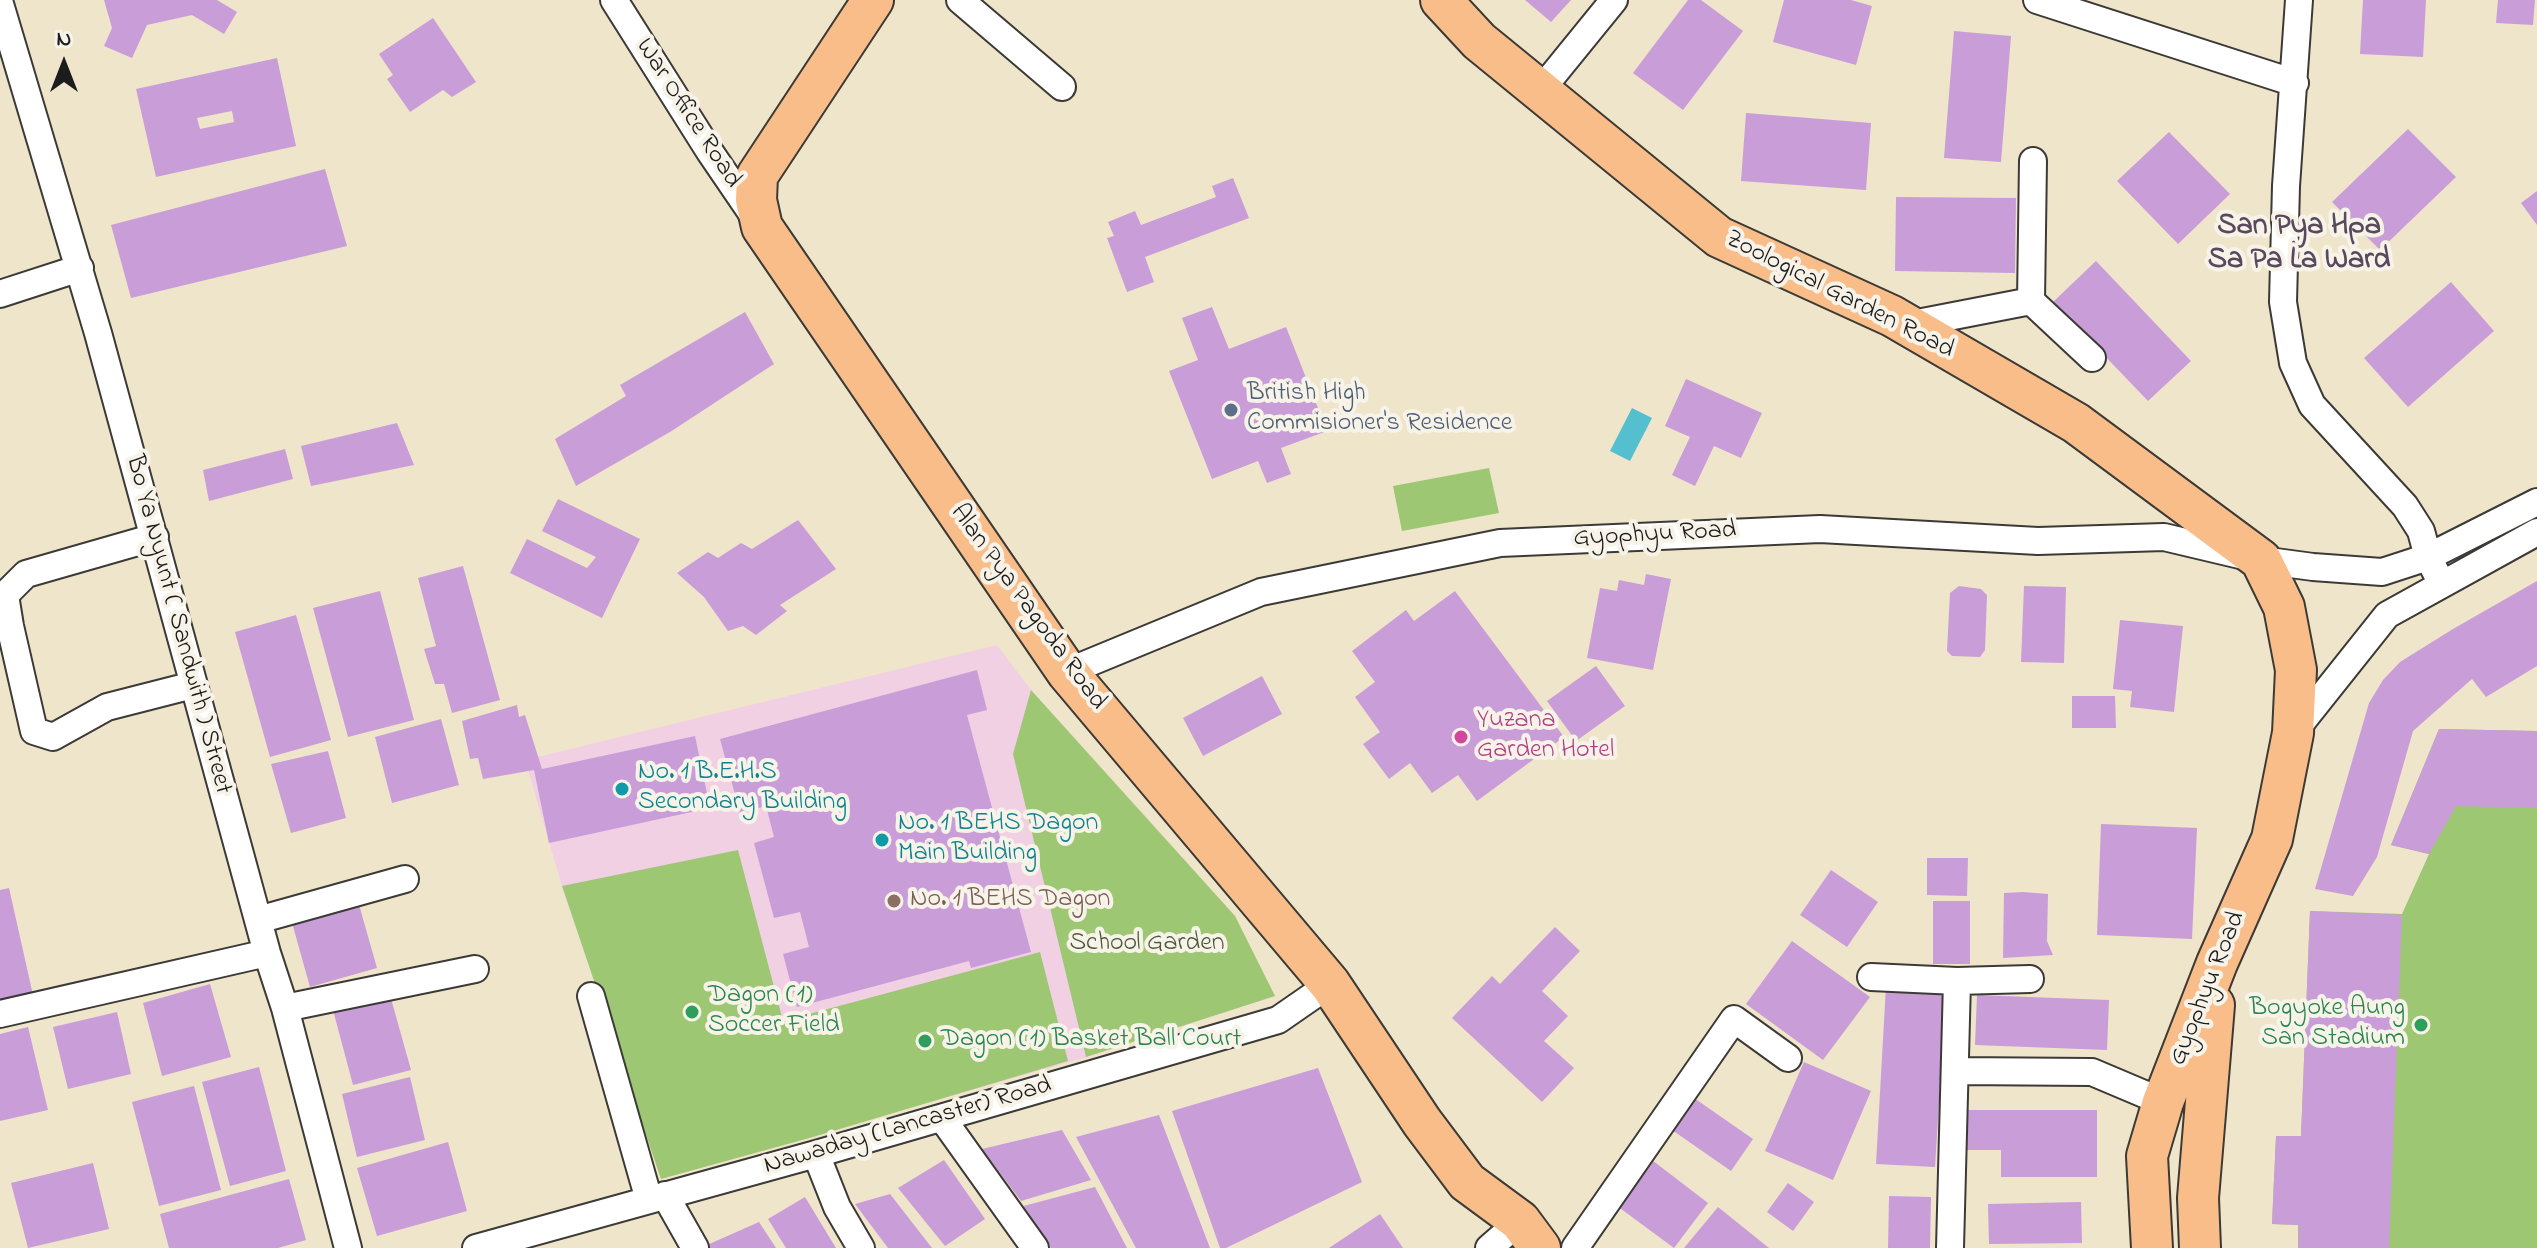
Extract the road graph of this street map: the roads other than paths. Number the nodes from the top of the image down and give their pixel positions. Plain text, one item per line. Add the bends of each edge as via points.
1 (614, 0) edge
2 (873, 0) edge
3 (960, 0) edge
4 (1441, 0) edge
5 (1614, 0) edge
6 (2037, 0) edge
7 (2299, 0) edge
8 (0, 4) edge
9 (2295, 83) junction
10 (1062, 87) dead end
11 (1540, 91) junction
12 (2033, 161) dead end
13 (762, 227) junction
14 (80, 268) junction
15 (0, 294) edge
16 (2031, 301) junction
17 (1907, 325) junction
18 (2092, 358) dead end
19 (2537, 502) edge
20 (2537, 532) edge
21 (155, 537) junction
22 (2428, 557) junction
23 (2261, 560) junction
24 (2442, 584) junction
25 (1067, 672) junction
26 (193, 685) junction
27 (2293, 733) junction
28 (405, 879) dead end
29 (258, 920) junction
30 (267, 953) junction
31 (2217, 963) junction
32 (475, 969) dead end
33 (1871, 977) dead end
34 (2030, 979) dead end
35 (1957, 981) junction
36 (1330, 984) junction
37 (591, 996) dead end
38 (285, 1008) junction
39 (0, 1014) edge
40 (1788, 1058) dead end
41 (1956, 1071) junction
42 (2163, 1102) junction
43 (942, 1118) junction
44 (816, 1154) junction
45 (657, 1198) junction
46 (1530, 1235) edge
47 (348, 1248) edge
48 (476, 1248) edge
49 (695, 1248) edge
50 (861, 1248) edge
51 (1035, 1248) edge
52 (1489, 1248) edge
53 (1575, 1248) edge
54 (1950, 1248) edge
55 (2152, 1248) edge
56 (2200, 1248) edge

1 - 13 street, War Office Road
2 - 13 main road, Alan Pya Pagoda Road via 757,176
3 - 10 street
4 - 11 main road, Zoological Garden Road via 1479,41
5 - 11 street
6 - 9 street
7 - 9 street
8 - 14 street, Bo Ya Nyunt ( Sandwith ) Street
9 - 22 street via 2283,302 2293,363 2312,405 2405,506 2421,531
11 - 17 main road, Zoological Garden Road via 1719,237
12 - 16 street
13 - 25 main road, Alan Pya Pagoda Road
14 - 15 street
14 - 21 street, Bo Ya Nyunt ( Sandwith ) Street
16 - 17 street
16 - 18 street
17 - 23 main road, Zoological Garden Road via 2076,423
19 - 22 street, Gyophyu Road
20 - 24 street, Gyophyu Road
21 - 26 street, Bo Ya Nyunt ( Sandwith ) Street
21 - 26 street via 26,574 5,595 34,731 53,737 107,707
22 - 23 street, Gyophyu Road via 2382,572
22 - 24 street
23 - 25 street, Gyophyu Road via 2164,537 2038,541 1820,529 1500,543 1261,592
23 - 27 main road, Gyophyu Road via 2284,607 2296,670
24 - 27 street, Gyophyu Road via 2387,615
25 - 36 main road, Alan Pya Pagoda Road
26 - 29 street, Bo Ya Nyunt ( Sandwith ) Street
27 - 31 main road, Gyophyu Road via 2272,839
28 - 29 street
29 - 30 street, Bo Ya Nyunt ( Sandwith ) Street
30 - 38 street, Bo Ya Nyunt ( Sandwith ) Street
30 - 39 street
31 - 42 main road, Gyophyu Road
31 - 56 main road via 2198,1198
32 - 38 street
33 - 35 street
34 - 35 street
35 - 41 street
36 - 43 street, Nawaday (Lancaster) Road via 1278,1020
36 - 46 main road, Alan Pya Pagoda Road via 1467,1182
37 - 45 street
38 - 47 street, Bo Ya Nyunt ( Sandwith ) Street
40 - 53 street via 1734,1019
41 - 42 street via 2092,1072
41 - 54 street
42 - 55 main road, Gyophyu Road via 2147,1156
43 - 44 street, Nawaday (Lancaster) Road
43 - 51 street
44 - 45 street, Nawaday (Lancaster) Road
44 - 50 street
45 - 48 street, Nawaday (Lancaster) Road
45 - 49 street
46 - 52 street

